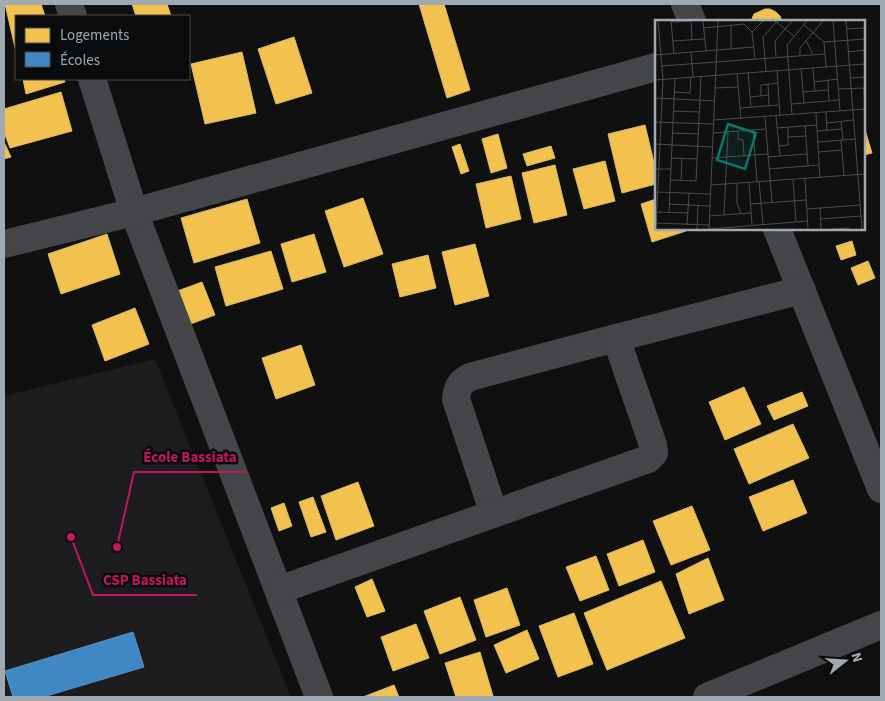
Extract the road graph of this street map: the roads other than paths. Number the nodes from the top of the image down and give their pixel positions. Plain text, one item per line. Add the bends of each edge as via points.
1 (685, 4) edge
2 (692, 20) edge
3 (655, 67) edge
4 (92, 80) edge
5 (134, 212) junction
6 (777, 230) edge
7 (4, 244) edge
8 (802, 290) junction
9 (616, 338) junction
10 (881, 489) edge
11 (494, 514) junction
12 (279, 590) junction
13 (881, 625) edge
14 (319, 697) edge
15 (707, 697) edge

1 - 2 street
3 - 5 street
4 - 5 street
5 - 7 street
5 - 12 street
6 - 8 street
8 - 9 street
8 - 10 street
9 - 11 street via 654,453 648,459
9 - 11 street via 470,377 459,385 456,399
11 - 12 street
12 - 14 street
13 - 15 street

